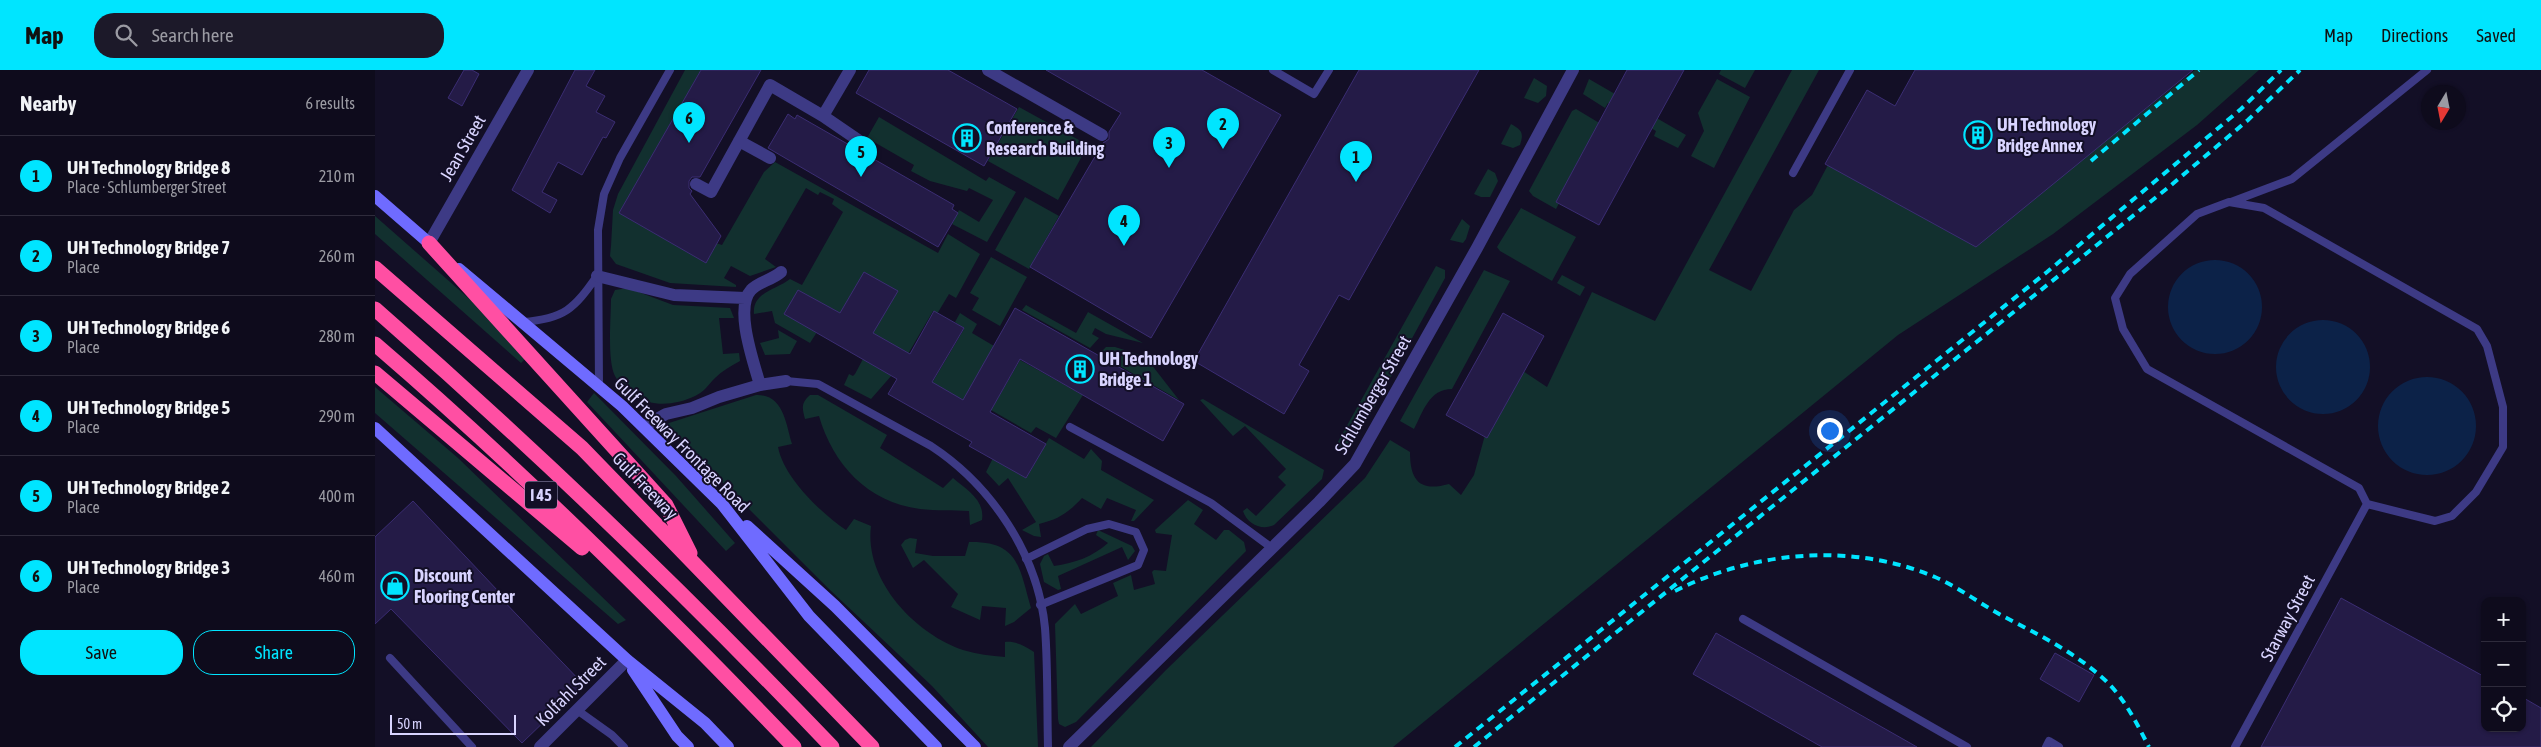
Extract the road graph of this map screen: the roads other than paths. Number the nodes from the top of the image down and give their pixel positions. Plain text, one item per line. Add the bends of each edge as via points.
1 (528, 70) edge
2 (670, 70) edge
3 (851, 70) edge
4 (989, 70) edge
5 (1273, 70) edge
6 (1329, 70) edge
7 (1573, 70) edge
8 (1850, 70) edge
9 (2427, 70) edge
10 (823, 116) junction
11 (1102, 134) dead end
12 (739, 142) junction
13 (861, 142) dead end
14 (771, 158) dead end
15 (1793, 174) dead end
16 (696, 184) dead end
17 (375, 196) edge
18 (2229, 202) junction
19 (429, 243) junction
20 (375, 268) edge
21 (781, 272) dead end
22 (597, 276) junction
23 (745, 298) junction
24 (375, 309) edge
25 (523, 322) junction
26 (375, 344) edge
27 (375, 373) edge
28 (786, 381) joint
29 (760, 385) junction
30 (599, 387) junction
31 (644, 426) junction
32 (1070, 427) dead end
33 (375, 428) edge
34 (722, 504) junction
35 (2367, 504) junction
36 (1272, 548) junction
37 (1026, 559) junction
38 (696, 566) junction
39 (1040, 605) junction
40 (1743, 619) dead end
41 (703, 651) junction
42 (390, 658) dead end
43 (627, 660) junction
44 (577, 710) junction
45 (1070, 746) edge
46 (472, 747) edge
47 (541, 747) edge
48 (624, 747) edge
49 (688, 747) edge
50 (727, 747) edge
51 (794, 747) edge
52 (832, 747) edge
53 (872, 747) edge
54 (936, 747) edge
55 (975, 747) edge
56 (1048, 747) edge
57 (1967, 747) edge
58 (2046, 747) edge
59 (2059, 747) edge
60 (2235, 747) edge

1 - 19 street, Jean Street
2 - 22 lane via 605,188 598,230
3 - 10 street
4 - 11 street
5 - 6 lane via 1314,94
7 - 36 street, Schlumberger Street via 1355,464
8 - 15 lane
9 - 18 lane via 2292,179
10 - 12 street via 770,85
10 - 13 street
12 - 14 street
12 - 16 street via 711,192
17 - 19 main road, Gulf Freeway Frontage Road
18 - 35 lane via 2197,214 2130,274 2115,298 2123,329 2147,370 2359,488
18 - 35 lane via 2265,208 2477,329 2487,346 2503,407 2503,447 2476,492 2452,516 2435,521
19 - 25 main road, Gulf Freeway Frontage Road
19 - 38 highway via 665,505
20 - 38 highway, Gulf Freeway via 581,448
21 - 23 street via 751,288
22 - 23 street via 675,295
22 - 25 lane via 568,310 548,320
22 - 30 lane
23 - 29 street via 746,328
24 - 52 highway via 636,548
25 - 30 main road, Gulf Freeway Frontage Road
26 - 41 highway, I 45 via 456,413
27 - 41 highway
28 - 29 street
28 - 37 lane via 818,384 944,455 980,487 1006,521
29 - 31 street via 666,414
30 - 31 main road, Gulf Freeway Frontage Road
31 - 34 main road, Gulf Freeway Frontage Road
32 - 36 lane via 1211,503
33 - 43 main road
34 - 54 main road, Gulf Freeway Frontage Road via 809,616
34 - 55 main road via 835,606
35 - 60 lane, Starway Street
36 - 45 street, Schlumberger Street
37 - 39 lane
37 - 39 lane via 1087,529 1109,524 1135,532 1144,550 1138,565
38 - 53 highway, Gulf Freeway
39 - 56 lane via 1045,627
40 - 57 lane
41 - 51 highway, I 45
42 - 46 lane
43 - 44 street, Kolfahl Street
43 - 49 main road via 677,736
43 - 50 main road via 705,723
44 - 47 street, Kolfahl Street
44 - 48 lane
58 - 59 lane via 2049,741

